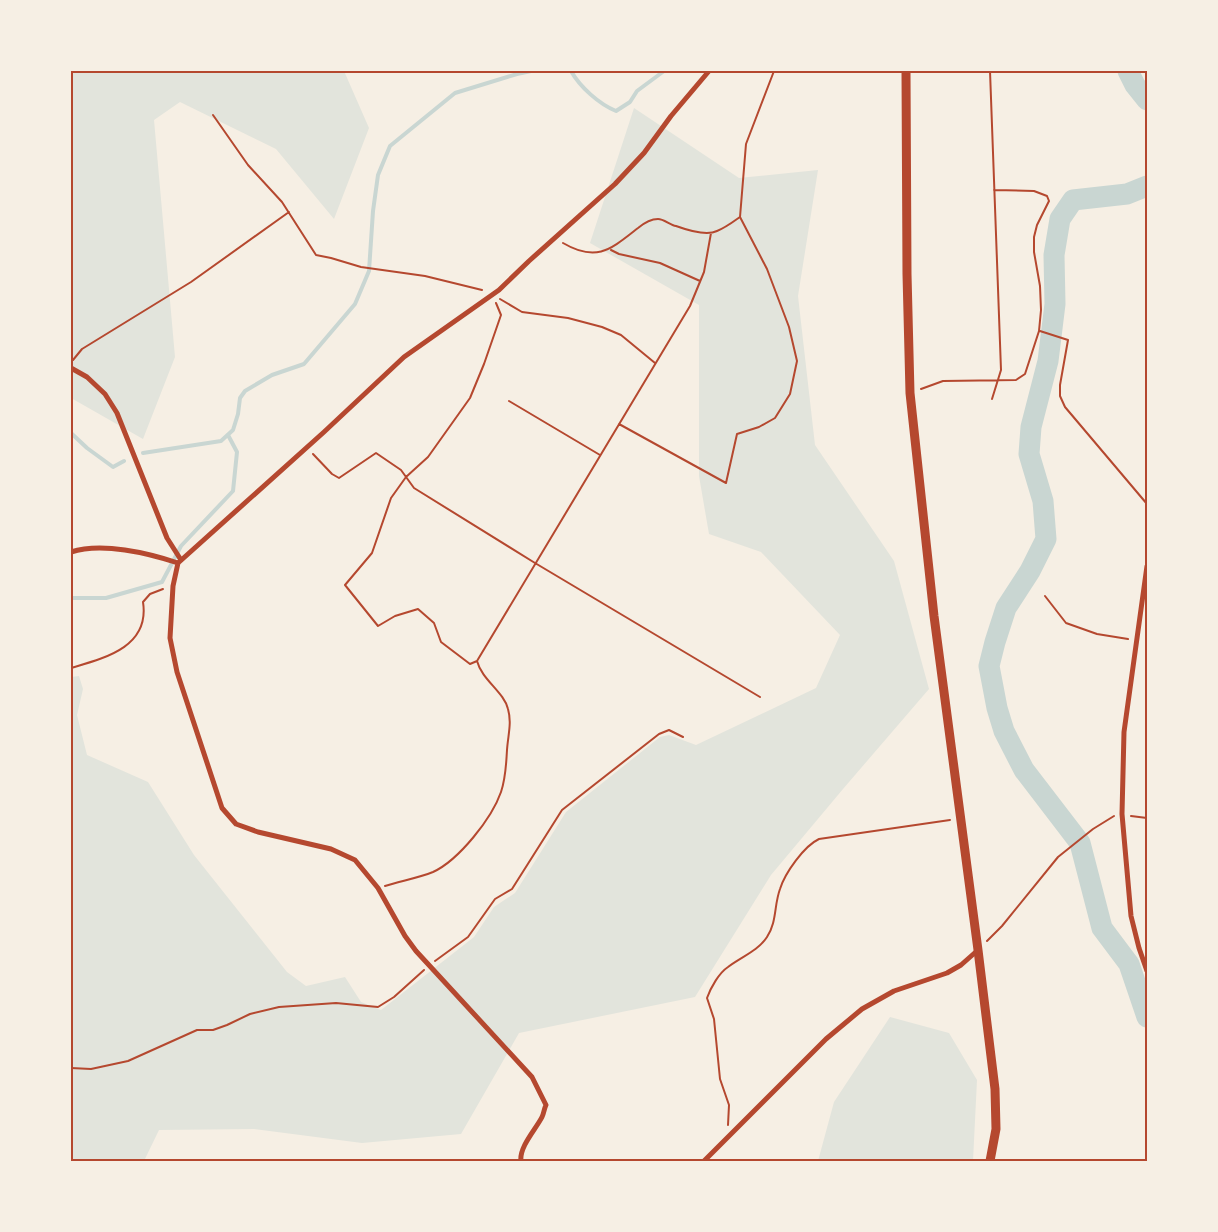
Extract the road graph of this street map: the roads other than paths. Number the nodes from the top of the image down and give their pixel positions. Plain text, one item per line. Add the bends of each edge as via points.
1 (710, 71) edge
2 (906, 71) edge
3 (71, 368) edge
4 (71, 552) edge
5 (180, 561) junction
6 (1147, 566) edge
7 (978, 950) junction
8 (1147, 971) edge
9 (521, 1161) edge
10 (704, 1161) edge
11 (990, 1161) edge

1 - 5 street via 615,184 491,296 404,357
2 - 7 main road via 906,274 910,393 934,616
3 - 5 street via 87,377 105,394 117,413 167,538
4 - 5 street via 101,548
5 - 9 street via 173,586 170,638 183,690 222,808 236,824 331,848 355,860 378,888 416,951 532,1077 546,1105 520,1157
6 - 8 street via 1124,732 1122,814 1131,916
7 - 10 street via 947,973 894,991 862,1008 826,1039
7 - 11 main road via 994,1089 996,1129

